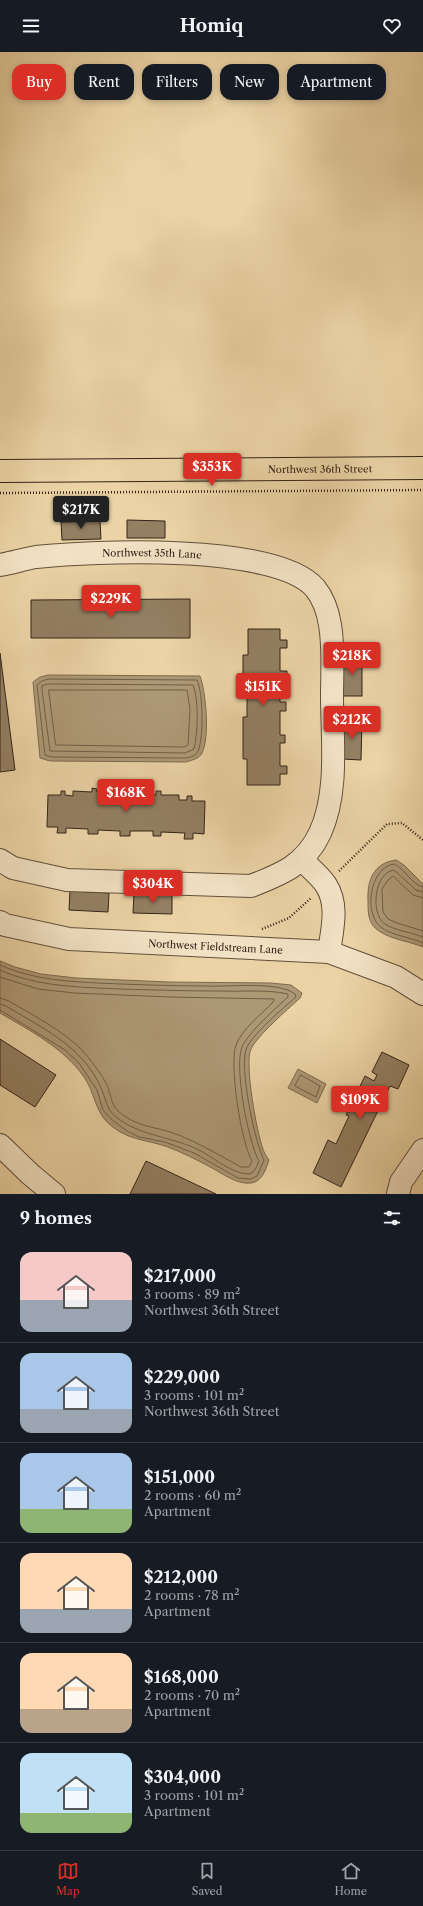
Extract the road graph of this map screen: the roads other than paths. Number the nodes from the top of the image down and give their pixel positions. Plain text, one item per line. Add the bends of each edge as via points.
1 (423, 468) edge
2 (0, 471) edge
3 (0, 565) edge
4 (0, 860) edge
5 (302, 860) junction
6 (0, 922) edge
7 (329, 952) junction
8 (423, 994) edge
9 (0, 1145) edge
10 (423, 1150) edge
11 (54, 1194) edge
12 (398, 1194) edge

1 - 2 main road, Northwest 36th Street
3 - 5 lane, Northwest 35th Lane via 34,558 98,552 174,553 259,562 284,569 301,577 315,588 330,626 333,742 331,786 327,813 320,834
4 - 5 lane via 13,868 67,880 251,886
5 - 7 lane via 325,884 331,895 334,915
6 - 7 lane, Northwest Fieldstream Lane via 69,939
7 - 8 lane, Northwest Fieldstream Lane via 396,977
9 - 11 lane
10 - 12 lane via 401,1182

